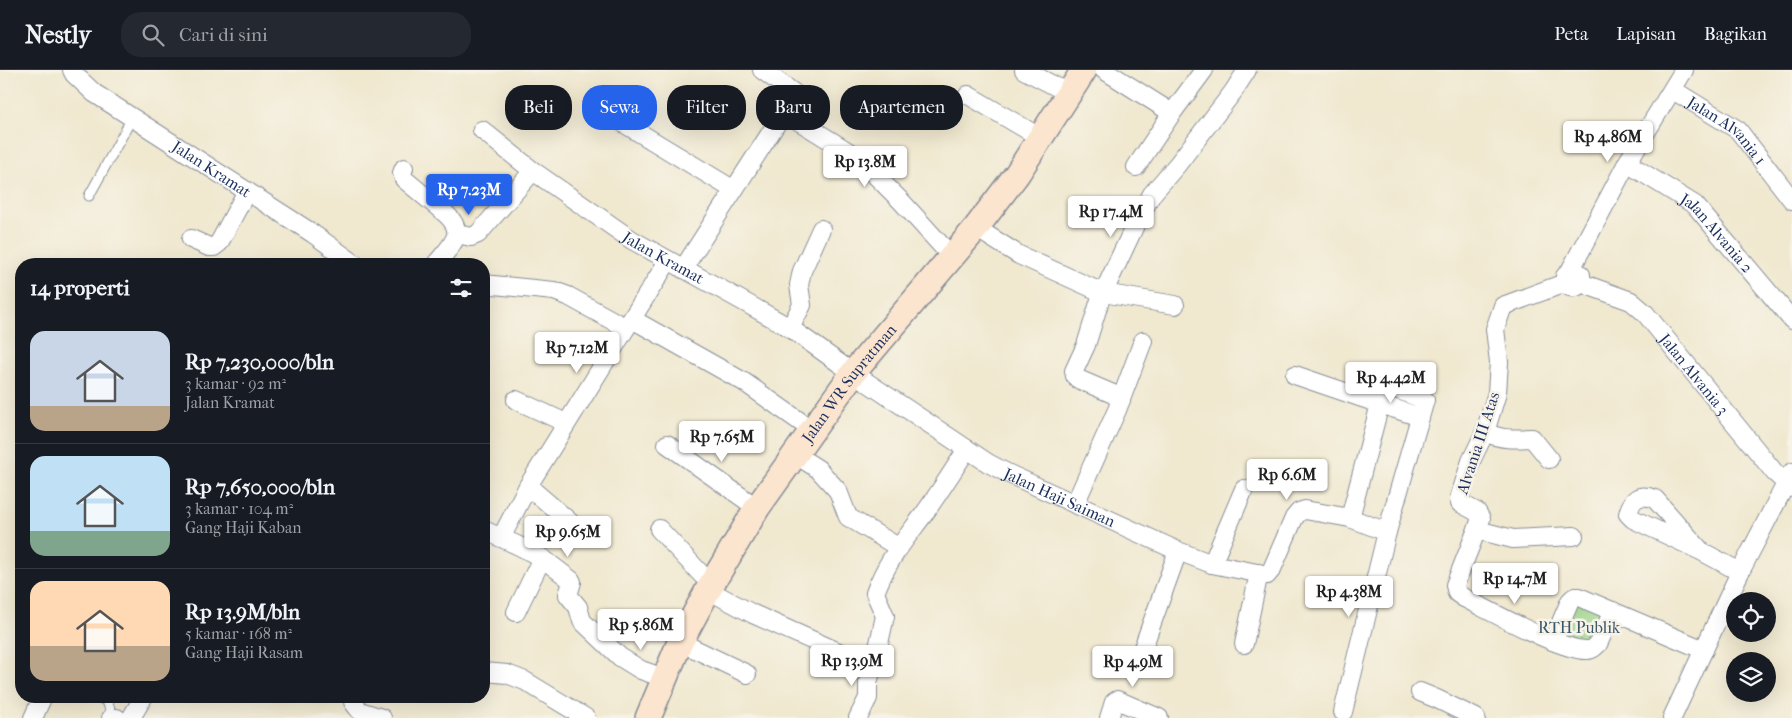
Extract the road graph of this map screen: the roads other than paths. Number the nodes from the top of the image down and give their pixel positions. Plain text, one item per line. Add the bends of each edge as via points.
1 (72, 70) edge
2 (762, 70) edge
3 (1024, 70) edge
4 (1084, 70) edge
5 (1104, 70) edge
6 (1204, 70) edge
7 (1247, 70) edge
8 (1678, 76) edge
9 (783, 85) edge
10 (1070, 94) junction
11 (968, 95) dead end
12 (1172, 113) junction
13 (132, 118) junction
14 (482, 130) dead end
15 (635, 130) edge
16 (772, 130) edge
17 (813, 130) edge
18 (1040, 138) junction
19 (1627, 163) junction
20 (1136, 167) dead end
21 (404, 168) dead end
22 (533, 171) junction
23 (734, 190) junction
24 (247, 192) junction
25 (89, 196) dead end
26 (1792, 200) edge
27 (976, 228) junction
28 (821, 229) dead end
29 (458, 234) junction
30 (191, 239) dead end
31 (952, 256) junction
32 (347, 258) edge
33 (440, 258) edge
34 (675, 265) junction
35 (1572, 279) junction
36 (490, 285) edge
37 (1103, 293) junction
38 (1174, 305) dead end
39 (1792, 320) edge
40 (629, 323) junction
41 (790, 328) junction
42 (1143, 341) dead end
43 (853, 373) junction
44 (1295, 375) dead end
45 (1360, 398) junction
46 (516, 400) dead end
47 (1121, 400) junction
48 (1380, 404) junction
49 (1420, 417) junction
50 (566, 423) junction
51 (812, 430) junction
52 (1484, 432) junction
53 (667, 444) dead end
54 (968, 449) junction
55 (796, 455) junction
56 (1549, 459) dead end
57 (1790, 481) edge
58 (528, 486) junction
59 (1244, 489) dead end
60 (1075, 504) junction
61 (758, 508) junction
62 (1350, 518) junction
63 (570, 522) dead end
64 (659, 529) dead end
65 (1477, 530) junction
66 (1387, 532) junction
67 (490, 533) edge
68 (1574, 536) dead end
69 (501, 538) junction
70 (898, 547) junction
71 (1178, 551) junction
72 (1700, 551) dead end
73 (542, 558) junction
74 (1212, 564) junction
75 (1740, 572) junction
76 (1259, 573) junction
77 (710, 587) junction
78 (1613, 611) junction
79 (516, 612) dead end
80 (1553, 641) junction
81 (680, 642) junction
82 (1244, 644) dead end
83 (1704, 650) junction
84 (1140, 656) dead end
85 (872, 667) junction
86 (490, 673) edge
87 (747, 674) dead end
88 (664, 678) junction
89 (1420, 692) dead end
90 (40, 703) edge
91 (140, 703) edge
92 (357, 708) edge
93 (1112, 710) edge
94 (1343, 712) dead end
95 (655, 715) edge
96 (33, 718) edge
97 (131, 718) edge
98 (382, 718) edge
99 (586, 718) edge
100 (858, 718) edge
101 (1159, 718) edge
102 (1476, 718) edge
103 (1672, 718) edge

1 - 13 street, Jalan Kramat via 94,93
2 - 9 street
3 - 10 street
4 - 10 street, Jalan WR Supratman
5 - 12 street
6 - 12 street
7 - 37 street via 1183,158 1152,194
8 - 19 street
8 - 26 street, Jalan Alvania 1 via 1738,130
10 - 18 street, Jalan WR Supratman
11 - 18 street
12 - 20 street
13 - 24 street, Jalan Kramat
13 - 25 lane
14 - 22 street, Jalan Kramat
15 - 23 street
16 - 23 street
17 - 31 street via 857,157
18 - 27 street, Jalan WR Supratman
19 - 35 street
19 - 39 street, Jalan Alvania 2 via 1695,205
21 - 29 street via 404,179 452,219
22 - 29 street via 478,234 471,237
22 - 34 street, Jalan Kramat via 632,240
23 - 34 street
24 - 30 street via 219,243 209,247
24 - 32 street, Jalan Kramat
27 - 31 street, Jalan WR Supratman
27 - 37 street via 1019,255
28 - 41 street via 802,271 802,304
29 - 33 street
31 - 43 street, Jalan WR Supratman
34 - 40 street
34 - 41 street, Jalan Kramat
35 - 52 street, Alvania III Atas via 1503,306 1495,329 1497,393
35 - 57 street, Jalan Alvania 3 via 1631,301 1645,313 1774,473
36 - 40 street via 554,291
37 - 38 street
37 - 47 street via 1074,371 1078,379
40 - 50 street
40 - 51 street via 744,382
41 - 43 street, Jalan Kramat
42 - 47 street
43 - 51 street, Jalan WR Supratman
43 - 54 street, Jalan Haji Saiman
44 - 45 street
45 - 48 street
45 - 49 street via 1367,378 1423,398 1425,403
46 - 50 street
47 - 60 street
48 - 49 street
48 - 62 street
49 - 66 street
50 - 58 street
51 - 55 street, Jalan WR Supratman
52 - 56 street via 1510,440 1532,438
52 - 65 street, Alvania III Atas via 1459,499 1481,518
53 - 61 street
54 - 60 street, Jalan Haji Saiman via 1007,473
54 - 70 street
55 - 61 street, Jalan WR Supratman
55 - 70 street via 818,469 838,491 848,517
57 - 75 street
58 - 63 street
58 - 69 street
59 - 74 street
60 - 71 street, Jalan Haji Saiman
61 - 77 street, Jalan WR Supratman
62 - 66 street
62 - 76 street via 1305,510 1299,512 1272,569 1267,574
64 - 77 street
65 - 68 street via 1513,539
65 - 80 street via 1455,585 1458,593
66 - 94 street
67 - 69 street
69 - 73 street
70 - 85 street via 875,593 885,616
71 - 74 street, Jalan Haji Saiman
71 - 84 street
72 - 75 street
73 - 79 street
73 - 88 street via 572,582 568,595 578,607 582,621 620,657 641,670
74 - 76 street, Jalan Haji Saiman
75 - 83 street
76 - 82 street
77 - 81 street, Jalan WR Supratman
77 - 85 street via 753,614
78 - 80 street via 1594,648 1577,649
78 - 80 street via 1574,597
78 - 83 street
81 - 87 street
81 - 88 street, Jalan WR Supratman
83 - 103 street
85 - 100 street via 868,698
86 - 99 street via 507,674 525,681
88 - 95 street, Jalan WR Supratman
89 - 102 street
90 - 96 street
91 - 97 street
92 - 98 street
93 - 101 street via 1117,700 1121,700

